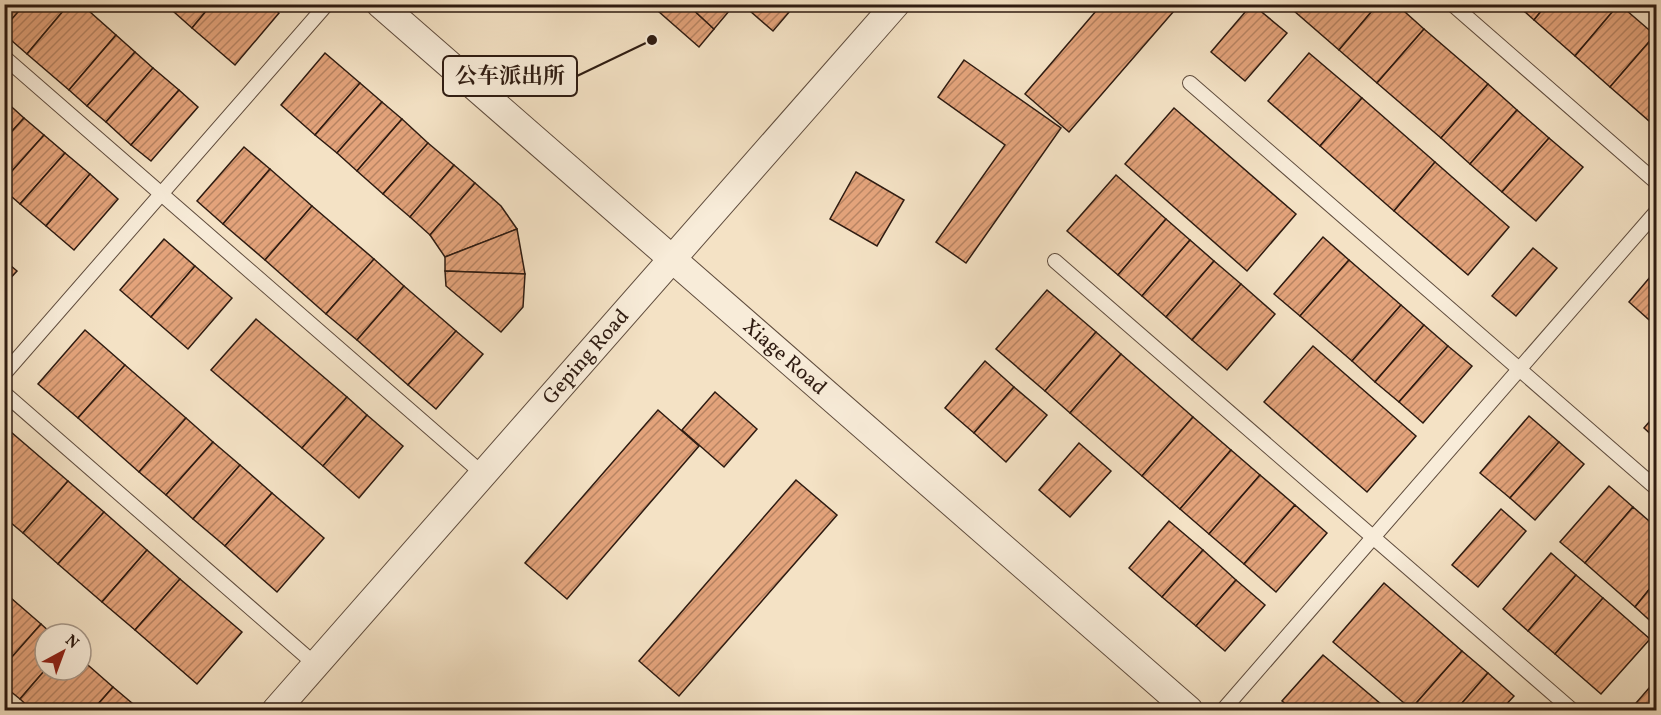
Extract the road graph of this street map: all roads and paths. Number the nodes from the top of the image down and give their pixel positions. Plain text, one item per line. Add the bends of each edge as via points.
1 (327, 4) edge
2 (380, 4) edge
3 (896, 4) edge
4 (1452, 4) edge
5 (4, 57) edge
6 (1190, 83) dead end
7 (1656, 182) edge
8 (162, 194) junction
9 (1656, 212) edge
10 (672, 260) junction
11 (1055, 261) dead end
12 (1520, 369) junction
13 (4, 374) edge
14 (4, 393) edge
15 (483, 474) junction
16 (1656, 488) edge
17 (1373, 538) junction
18 (316, 665) junction
19 (276, 711) edge
20 (1189, 711) edge
21 (1223, 711) edge
22 (1572, 711) edge

1 - 8 lane
2 - 10 street, Xiage Road
3 - 10 street, Geping Road
4 - 7 lane
5 - 8 lane
6 - 12 lane
8 - 13 lane
8 - 15 lane
9 - 12 lane
10 - 15 street, Geping Road
10 - 20 street, Xiage Road
11 - 17 lane
12 - 16 lane
12 - 17 lane
14 - 18 lane
15 - 18 street, Geping Road
17 - 21 lane
17 - 22 lane
18 - 19 street, Geping Road

